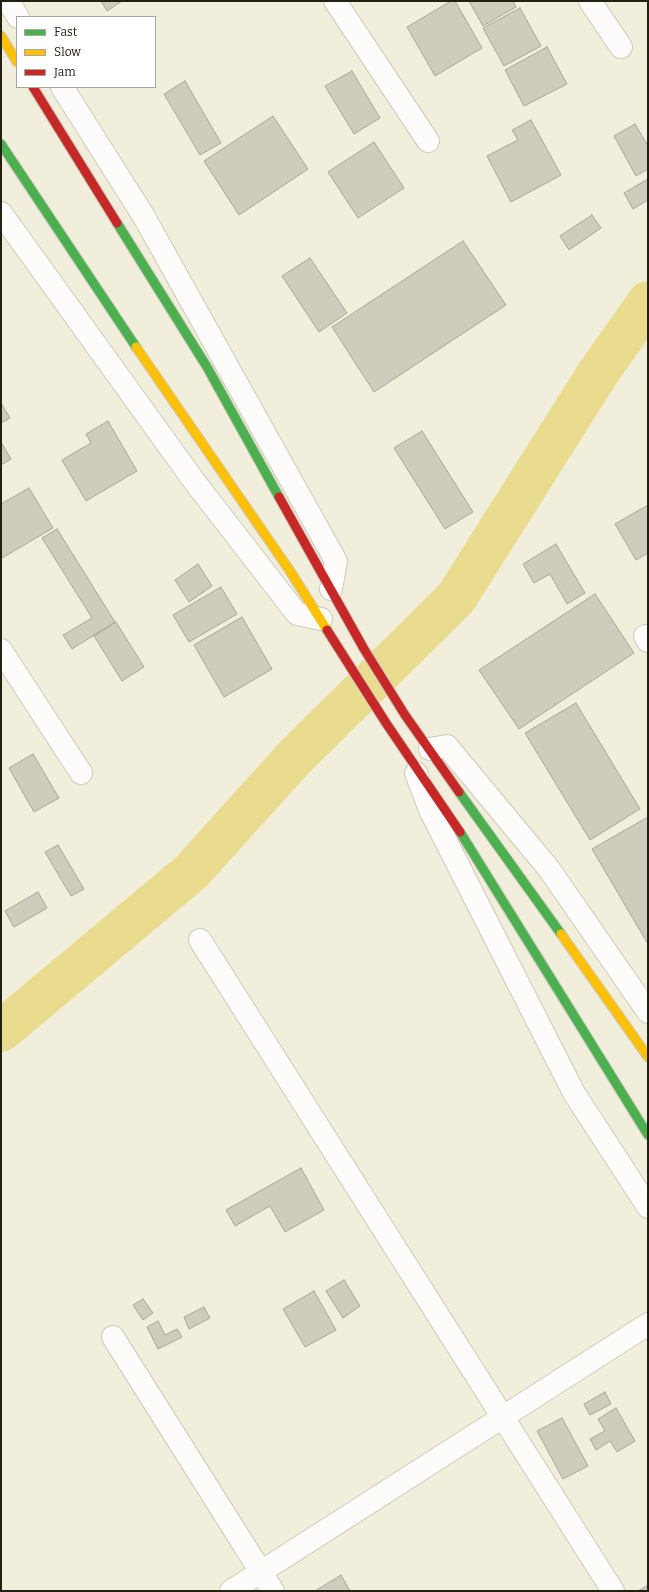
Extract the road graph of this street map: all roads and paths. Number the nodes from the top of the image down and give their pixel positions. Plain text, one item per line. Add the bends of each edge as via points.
1 (8, 1) edge
2 (335, 1) edge
3 (590, 1) edge
4 (17, 16) edge
5 (1, 36) edge
6 (621, 47) dead end
7 (16, 60) edge
8 (34, 88) edge
9 (63, 88) edge
10 (428, 141) dead end
11 (1, 144) edge
12 (1, 213) edge
13 (331, 589) junction
14 (321, 619) junction
15 (1, 650) edge
16 (430, 749) junction
17 (411, 759) junction
18 (81, 774) dead end
19 (200, 940) dead end
20 (648, 1012) edge
21 (648, 1057) edge
22 (648, 1134) edge
23 (648, 1207) edge
24 (648, 1324) edge
25 (113, 1337) dead end
26 (503, 1417) junction
27 (260, 1572) junction
28 (231, 1591) edge
29 (273, 1591) edge
30 (613, 1591) edge

1 - 4 street
2 - 10 street
3 - 6 street
5 - 7 main road
8 - 13 main road via 207,367
9 - 13 street via 143,215 336,561
11 - 14 main road via 167,394
12 - 14 street via 194,482 297,614
13 - 16 main road via 364,649 405,715
14 - 17 main road
15 - 18 street
16 - 20 street via 447,746 549,869
16 - 21 main road
17 - 22 main road via 460,831
17 - 23 street via 430,810 574,1093
19 - 26 street
24 - 26 street
25 - 27 street
26 - 27 street
26 - 30 street
27 - 28 street
27 - 29 street

